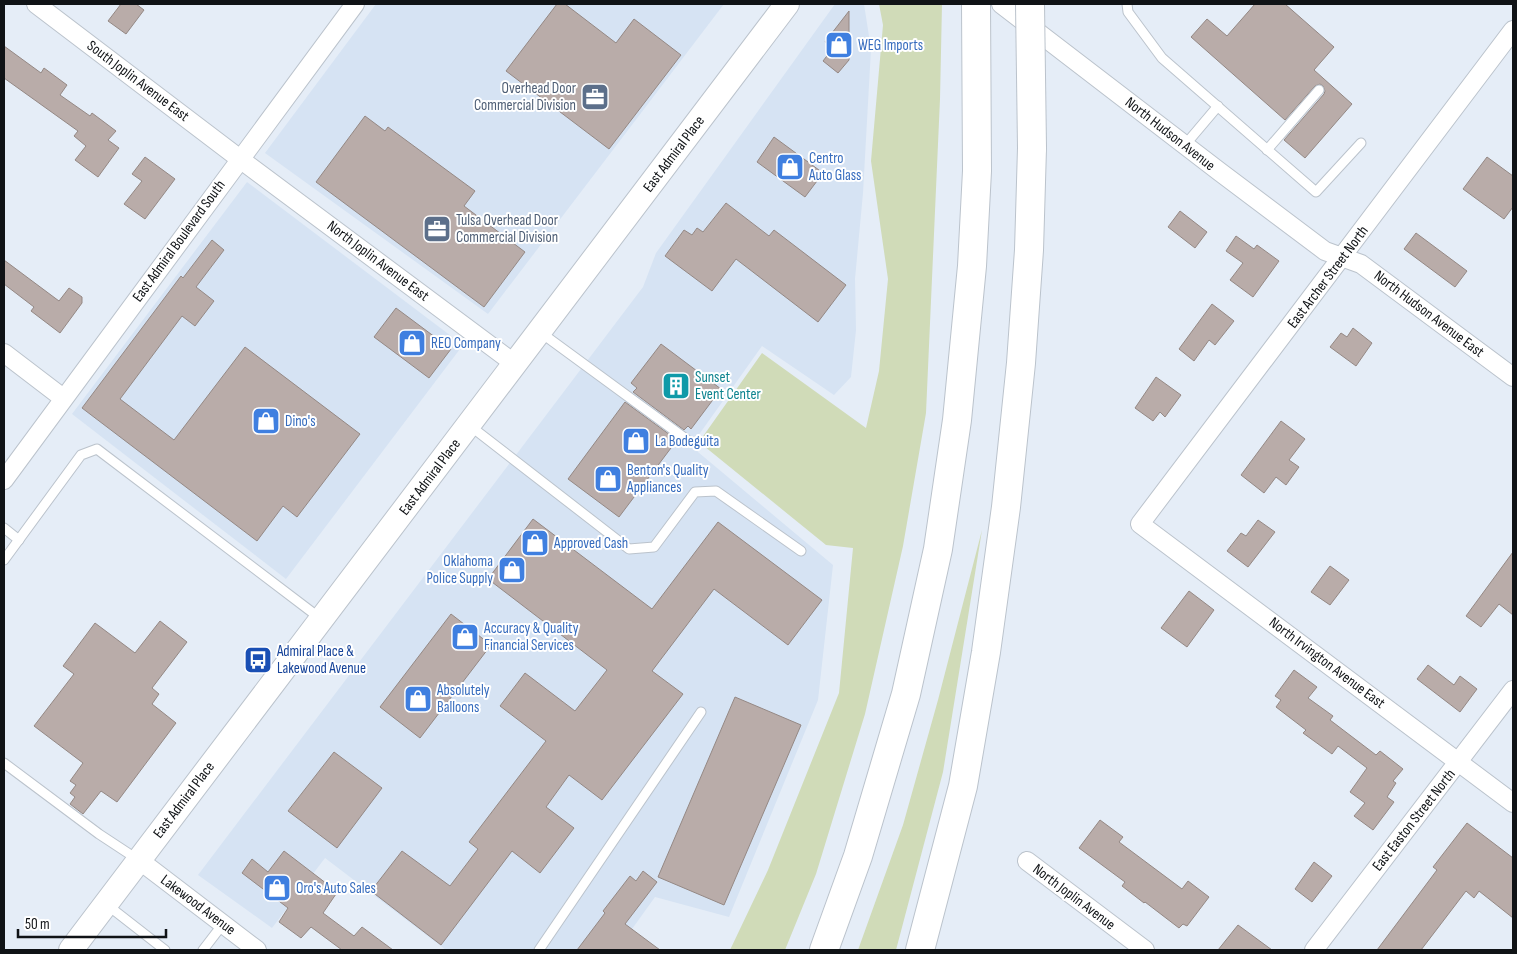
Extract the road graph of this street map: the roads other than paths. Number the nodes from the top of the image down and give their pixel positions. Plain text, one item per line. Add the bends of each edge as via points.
1 (36, 4) edge
2 (355, 4) edge
3 (787, 4) edge
4 (976, 4) edge
5 (1001, 4) edge
6 (1030, 4) edge
7 (1127, 4) edge
8 (1513, 30) edge
9 (1319, 90) dead end
10 (1218, 106) junction
11 (1361, 143) dead end
12 (1185, 145) junction
13 (1266, 150) junction
14 (240, 159) junction
15 (1343, 257) junction
16 (539, 332) junction
17 (4, 353) edge
18 (515, 364) junction
19 (1513, 377) edge
20 (63, 398) junction
21 (469, 425) junction
22 (686, 439) dead end
23 (4, 480) edge
24 (1140, 524) joint
25 (4, 528) edge
26 (19, 540) junction
27 (801, 551) dead end
28 (4, 560) edge
29 (321, 619) junction
30 (1513, 690) edge
31 (701, 712) dead end
32 (1459, 762) junction
33 (4, 763) edge
34 (1513, 803) edge
35 (139, 860) junction
36 (1027, 861) dead end
37 (106, 904) junction
38 (223, 924) junction
39 (77, 946) edge
40 (165, 950) edge
41 (203, 950) edge
42 (257, 950) edge
43 (539, 950) edge
44 (824, 950) edge
45 (920, 950) edge
46 (1145, 950) edge
47 (1314, 950) edge

1 - 14 street, South Joplin Avenue East
2 - 14 street, East Admiral Boulevard South
3 - 16 main road, East Admiral Place
4 - 44 highway via 977,171 972,266 957,420 938,548 906,694 858,856
5 - 12 street, North Hudson Avenue
6 - 45 highway, bridge via 1032,148 1029,250 1006,507 963,786
7 - 10 lane via 1128,12 1162,58
8 - 15 street, East Archer Street North
9 - 13 lane
10 - 12 lane
10 - 13 lane
11 - 13 lane via 1316,192
12 - 15 street, North Hudson Avenue via 1325,251
14 - 18 street, North Joplin Avenue East
14 - 20 street, East Admiral Boulevard South
15 - 19 street, North Hudson Avenue East via 1361,264
15 - 24 street, East Archer Street North
16 - 18 main road, East Admiral Place
16 - 22 lane
17 - 20 street
18 - 21 main road, East Admiral Place
20 - 23 street, East Admiral Boulevard South
21 - 27 lane via 629,549 654,547 696,492 716,491
21 - 29 main road, East Admiral Place
24 - 32 street, North Irvington Avenue East
25 - 26 lane
26 - 28 lane
26 - 29 lane via 81,455 98,450
29 - 35 main road, East Admiral Place
30 - 32 street, East Easton Street North
31 - 43 lane
32 - 34 street, North Irvington Avenue East
32 - 47 street, East Easton Street North
33 - 35 lane
35 - 37 main road, East Admiral Place
35 - 38 street, Lakewood Avenue
36 - 46 street, North Joplin Avenue
37 - 39 main road, East Admiral Place
37 - 40 lane
38 - 41 lane
38 - 42 street, Lakewood Avenue

